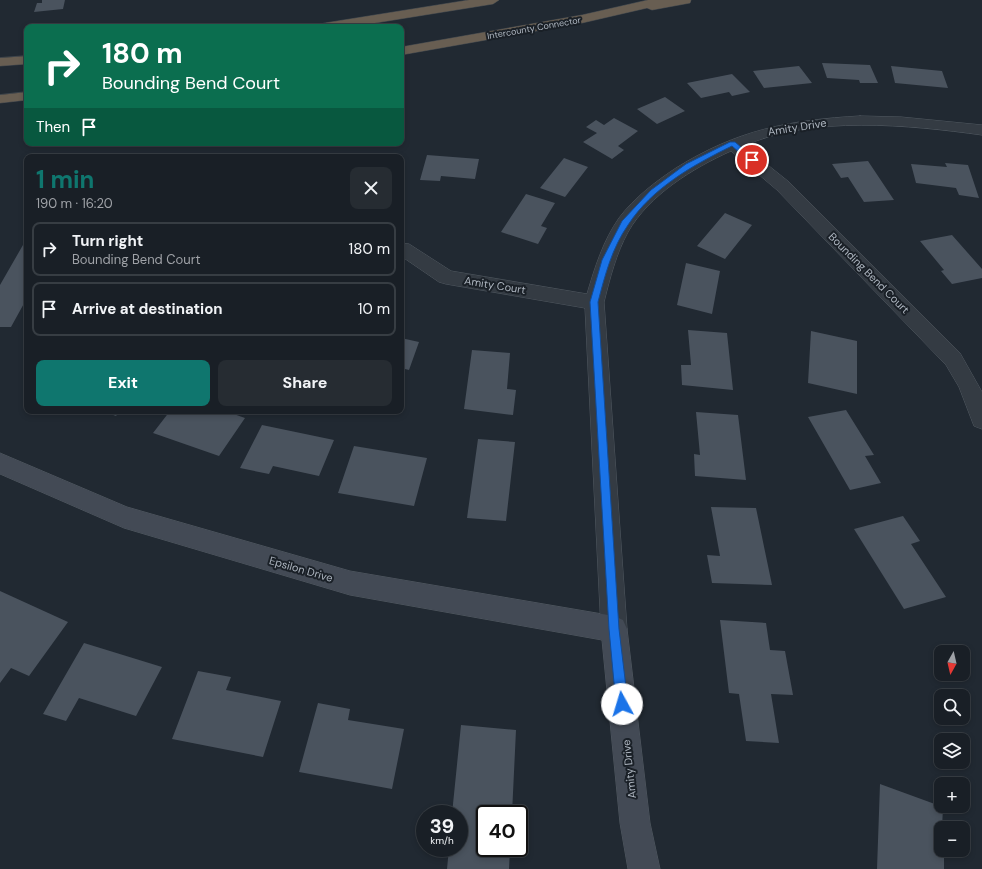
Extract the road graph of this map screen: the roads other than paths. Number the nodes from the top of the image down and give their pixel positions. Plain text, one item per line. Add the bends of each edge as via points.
1 (493, 0) edge
2 (665, 0) edge
3 (685, 0) edge
4 (582, 19) junction
5 (344, 24) edge
6 (404, 50) edge
7 (24, 60) edge
8 (0, 62) edge
9 (24, 96) edge
10 (0, 99) edge
11 (982, 130) edge
12 (732, 144) junction
13 (404, 250) edge
14 (594, 302) junction
15 (982, 420) edge
16 (0, 463) edge
17 (614, 629) junction
18 (644, 869) edge

1 - 5 highway
2 - 4 highway, Intercounty Connector
3 - 4 highway
4 - 6 highway, Intercounty Connector
7 - 8 highway
9 - 10 highway
11 - 12 street, Amity Drive via 914,122 863,120 808,123 764,132
12 - 14 street, Amity Drive via 688,165 653,192 625,223 606,260
12 - 15 street, Bounding Bend Court via 783,186 953,359 969,385
13 - 14 street, Amity Court via 446,277
14 - 17 street, Amity Drive
16 - 17 street, Epsilon Drive via 124,517 350,583
17 - 18 street, Amity Drive via 635,824

